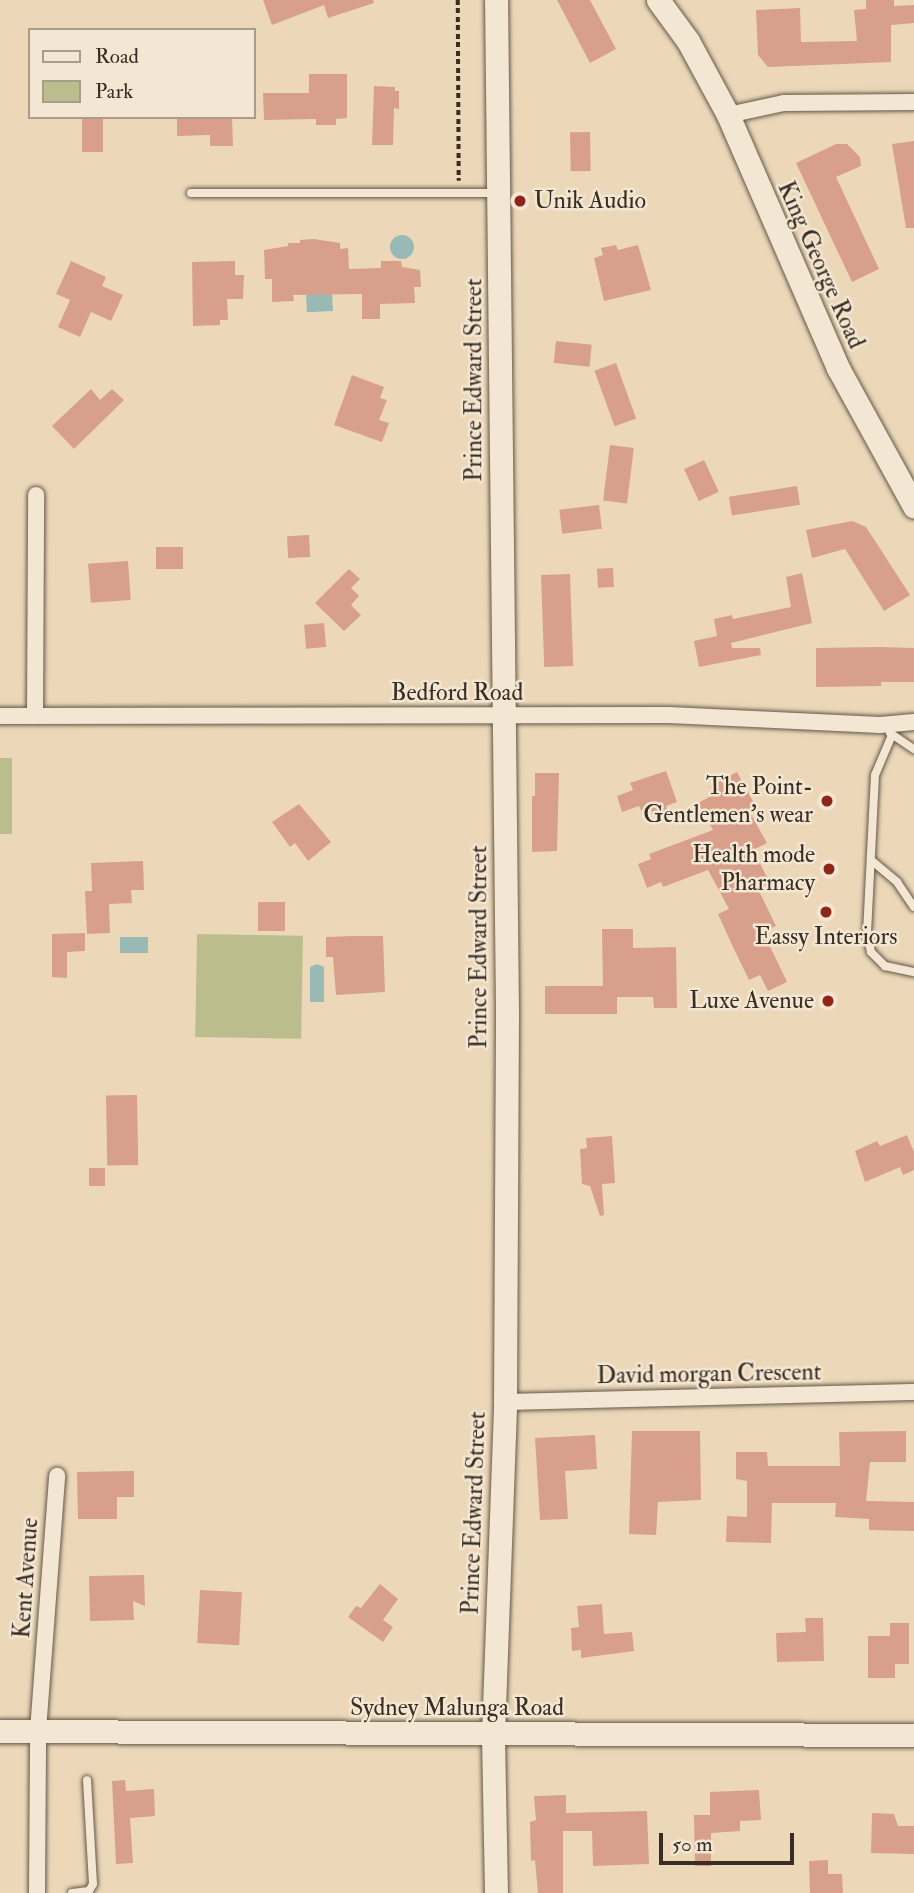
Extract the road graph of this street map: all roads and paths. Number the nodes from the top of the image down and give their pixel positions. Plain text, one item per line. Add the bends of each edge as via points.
1 (458, 0) edge
2 (496, 0) edge
3 (658, 0) edge
4 (674, 0) edge
5 (688, 41) junction
6 (914, 102) edge
7 (728, 115) junction
8 (191, 193) dead end
9 (500, 193) junction
10 (459, 194) junction
11 (907, 482) edge
12 (36, 495) dead end
13 (914, 506) edge
14 (0, 716) edge
15 (35, 716) junction
16 (502, 716) junction
17 (914, 722) edge
18 (886, 730) junction
19 (914, 749) edge
20 (871, 860) junction
21 (914, 907) edge
22 (914, 972) edge
23 (914, 1392) edge
24 (505, 1402) junction
25 (57, 1476) dead end
26 (0, 1731) edge
27 (38, 1731) junction
28 (493, 1735) junction
29 (914, 1735) edge
30 (87, 1780) dead end
31 (37, 1893) edge
32 (72, 1893) edge
33 (496, 1893) edge

1 - 10 path
2 - 9 main road, Prince Edward Street
3 - 5 main road, King George Road
4 - 5 main road, King George Road
5 - 7 main road, King George Road
6 - 7 street via 784,103
7 - 11 main road, King George Road via 838,368
8 - 10 lane
9 - 10 lane
9 - 16 main road, Prince Edward Street
11 - 13 main road, King George Road
12 - 15 street
14 - 15 street, Bedford Road
15 - 16 street, Bedford Road
16 - 18 street, Bedford Road via 669,715
16 - 24 main road, Prince Edward Street via 507,982
17 - 18 street, Bedford Road
18 - 19 lane
18 - 20 lane via 875,775
20 - 21 lane via 897,882
20 - 22 lane via 867,933 871,952 885,966
23 - 24 street, David morgan Crescent
24 - 28 main road, Prince Edward Street
25 - 27 street, Kent Avenue
26 - 27 main road, Sydney Malunga Road
27 - 28 main road, Sydney Malunga Road
27 - 31 street, Kent Avenue
28 - 29 main road, Sydney Malunga Road
28 - 33 main road, Prince Edward Street
30 - 32 lane via 93,1884 89,1891

